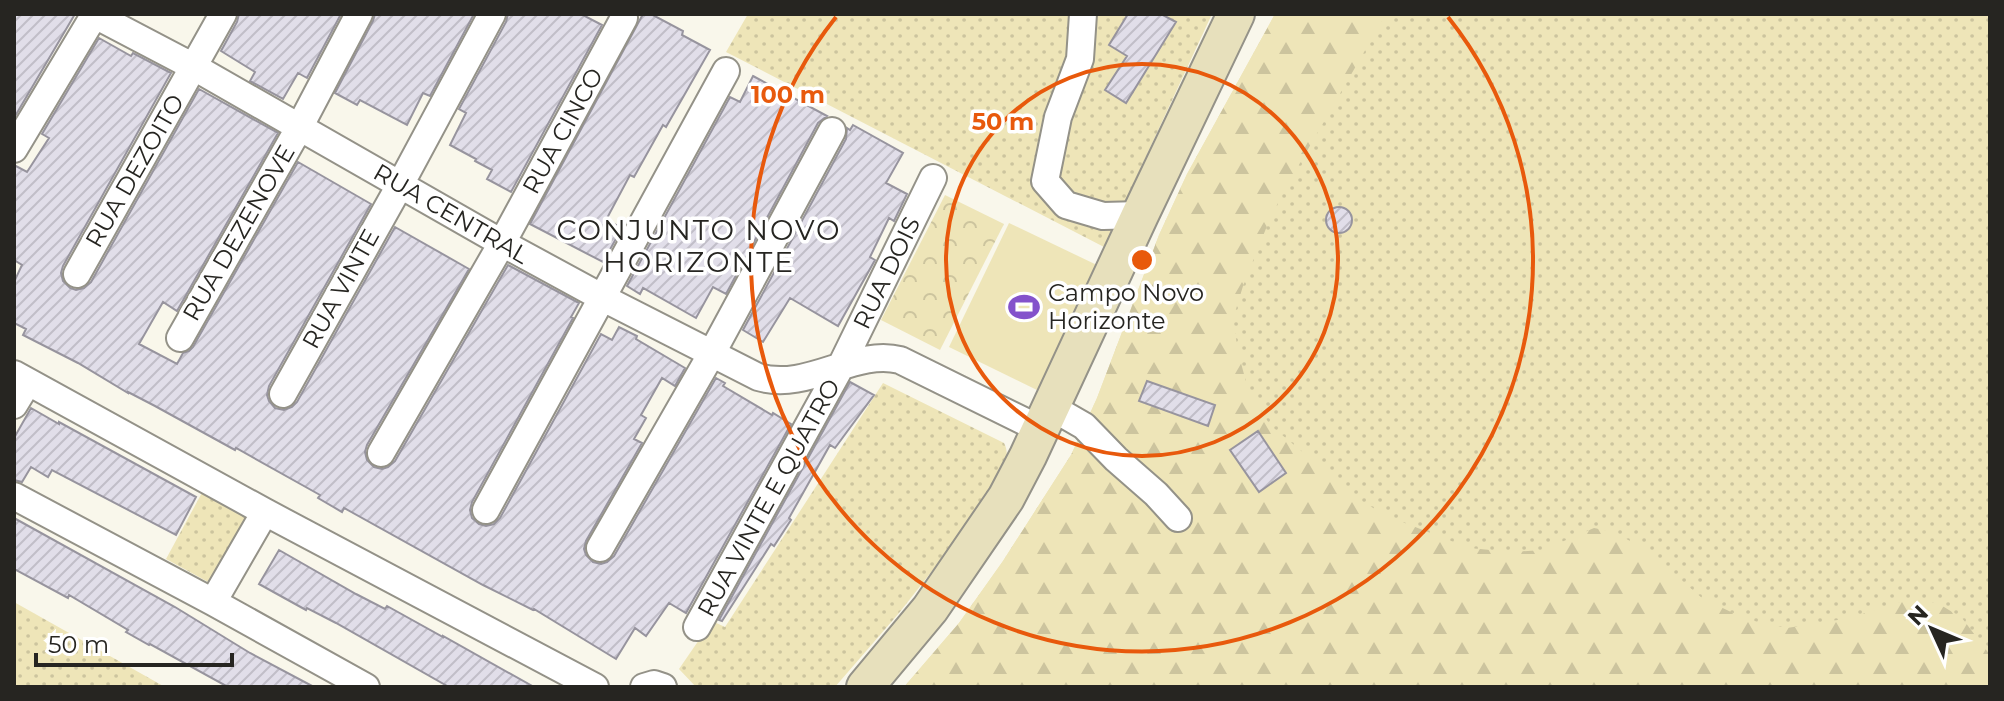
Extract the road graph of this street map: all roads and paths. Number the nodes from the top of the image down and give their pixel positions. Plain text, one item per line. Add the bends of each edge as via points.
1 (94, 14) edge
2 (223, 14) edge
3 (359, 14) edge
4 (492, 14) edge
5 (1083, 14) edge
6 (1236, 14) edge
7 (624, 18) dead end
8 (194, 67) junction
9 (726, 71) dead end
10 (299, 128) junction
11 (832, 131) dead end
12 (14, 149) edge
13 (933, 178) dead end
14 (400, 185) junction
15 (1140, 215) junction
16 (502, 243) junction
17 (77, 274) dead end
18 (603, 298) junction
19 (180, 338) dead end
20 (712, 353) junction
21 (840, 368) junction
22 (21, 378) edge
23 (283, 394) dead end
24 (14, 405) edge
25 (1045, 418) junction
26 (381, 453) dead end
27 (14, 496) edge
28 (486, 510) dead end
29 (265, 512) junction
30 (1178, 518) dead end
31 (600, 548) dead end
32 (213, 602) junction
33 (697, 627) dead end
34 (366, 687) edge
35 (595, 687) edge
36 (644, 687) edge
37 (663, 687) edge
38 (865, 687) edge

1 - 8 street, RUA CENTRAL
1 - 12 street
2 - 8 street, RUA DEZOITO
3 - 10 street, RUA DEZENOVE
4 - 14 street, RUA VINTE
5 - 15 street via 1080,59 1058,117 1045,181 1066,205 1103,216
6 - 15 main road
7 - 16 street, RUA CINCO
8 - 10 street, RUA CENTRAL
8 - 17 street, RUA DEZOITO
9 - 18 street
10 - 14 street, RUA CENTRAL
10 - 19 street, RUA DEZENOVE
11 - 20 street
13 - 21 street, RUA DOIS
14 - 16 street, RUA CENTRAL
14 - 23 street, RUA VINTE
15 - 25 main road
16 - 18 street, RUA CENTRAL
16 - 26 street, RUA CINCO
18 - 20 street, RUA CENTRAL
18 - 28 street
20 - 21 street, RUA CENTRAL via 769,380
20 - 31 street
21 - 25 street, RUA CENTRAL via 892,358
21 - 33 street, RUA VINTE E QUATRO
22 - 24 street
22 - 29 street
25 - 30 street, RUA CENTRAL via 1084,426
25 - 38 main road via 980,539
27 - 32 street
29 - 32 street
29 - 35 street
32 - 34 street
36 - 37 street

